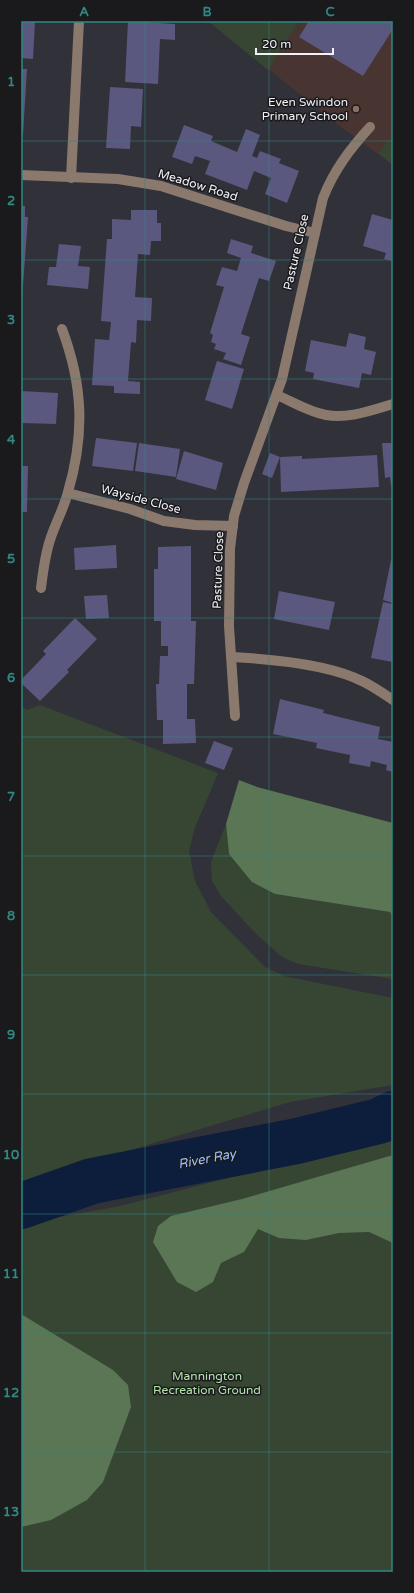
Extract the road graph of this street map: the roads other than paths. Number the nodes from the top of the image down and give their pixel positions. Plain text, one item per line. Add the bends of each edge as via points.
1 (79, 21) edge
2 (370, 127) dead end
3 (21, 175) edge
4 (71, 178) junction
5 (315, 233) junction
6 (62, 329) dead end
7 (277, 395) junction
8 (393, 404) edge
9 (68, 492) junction
10 (233, 526) junction
11 (41, 588) dead end
12 (232, 657) junction
13 (393, 700) edge
14 (235, 716) dead end

1 - 4 street
2 - 5 street, Pasture Close via 350,148 335,170 323,198
3 - 4 street, Meadow Road
4 - 5 street, Meadow Road via 118,179 161,186
5 - 7 street, Pasture Close via 298,303 294,333
6 - 9 street via 72,356 80,407 76,457
7 - 8 street via 314,411 335,416
7 - 10 street, Pasture Close via 244,483
9 - 10 street, Wayside Close via 171,522
9 - 11 street via 50,538
10 - 12 street, Pasture Close via 229,590
12 - 13 street via 270,660 332,671 364,681
12 - 14 street, Pasture Close

